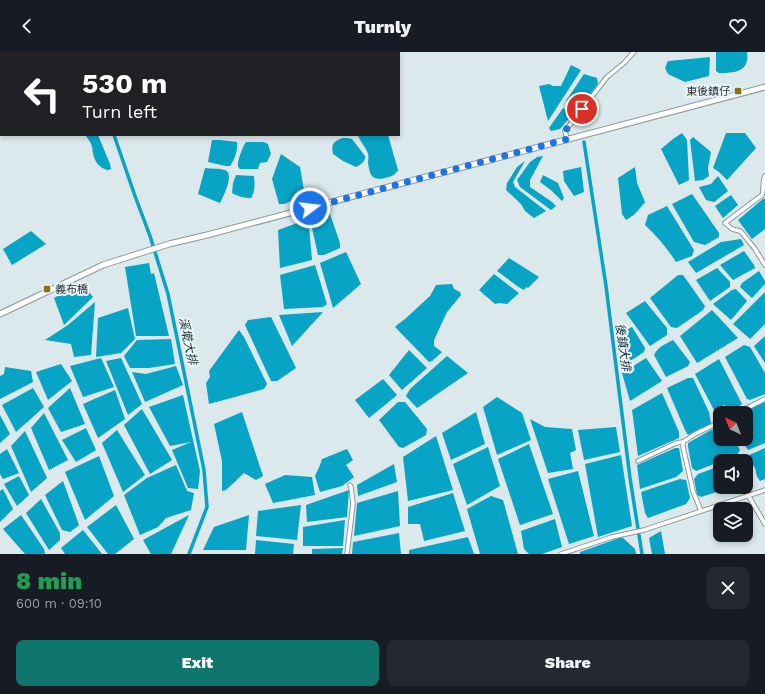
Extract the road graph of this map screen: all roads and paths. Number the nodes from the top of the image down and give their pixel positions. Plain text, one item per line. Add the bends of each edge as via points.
1 (634, 52) edge
2 (765, 87) edge
3 (567, 139) junction
4 (765, 176) edge
5 (765, 265) edge
6 (0, 314) edge
7 (765, 399) edge
8 (751, 406) edge
9 (713, 425) edge
10 (683, 442) junction
11 (638, 461) dead end
12 (350, 484) dead end
13 (765, 490) edge
14 (748, 495) junction
15 (701, 511) junction
16 (765, 524) edge
17 (346, 554) edge
18 (561, 554) edge

1 - 3 street via 608,77 565,131
2 - 3 main road
3 - 6 main road via 154,248 103,264
4 - 5 street via 765,189 762,195 725,223 743,234
7 - 8 street
9 - 10 street
10 - 11 street
10 - 15 street via 690,480
12 - 17 street via 353,504
13 - 14 street
14 - 15 street
14 - 16 street
15 - 18 street

